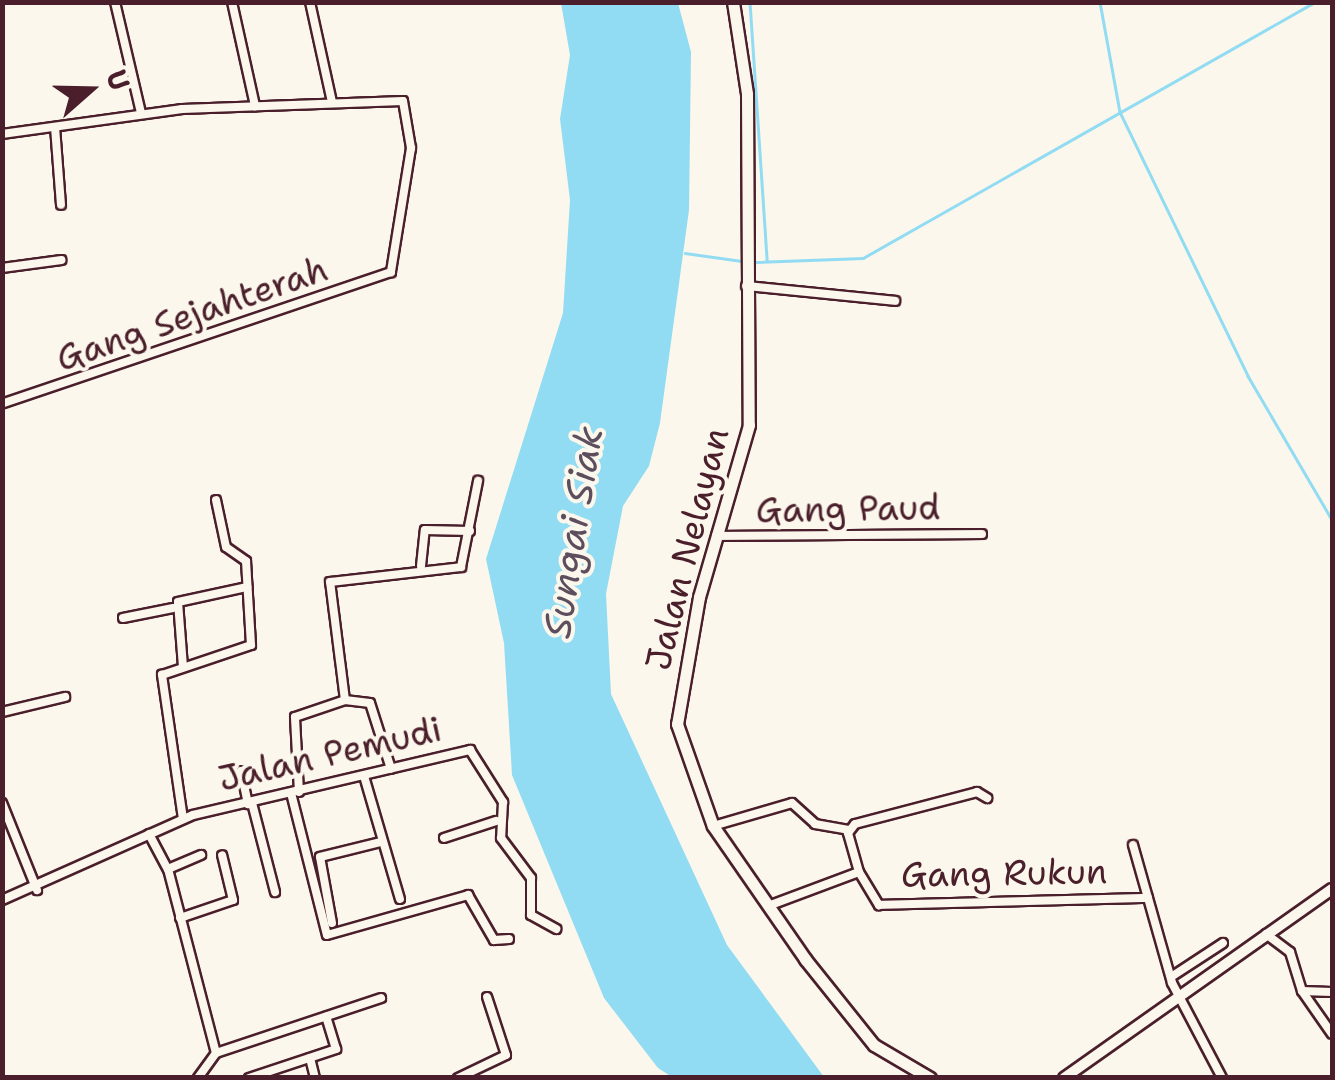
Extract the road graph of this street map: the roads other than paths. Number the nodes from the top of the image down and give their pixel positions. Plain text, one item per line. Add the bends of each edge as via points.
1 (115, 2) edge
2 (232, 2) edge
3 (310, 2) edge
4 (733, 2) edge
5 (332, 102) junction
6 (255, 106) junction
7 (140, 112) junction
8 (55, 127) junction
9 (2, 134) edge
10 (61, 205) dead end
11 (2, 256) edge
12 (61, 260) dead end
13 (3, 268) edge
14 (745, 280) junction
15 (895, 301) dead end
16 (2, 404) edge
17 (478, 481) dead end
18 (216, 500) dead end
19 (470, 532) junction
20 (982, 534) dead end
21 (716, 536) junction
22 (421, 566) junction
23 (247, 587) junction
24 (174, 608) junction
25 (123, 618) dead end
26 (183, 667) junction
27 (65, 697) dead end
28 (345, 700) junction
29 (2, 712) edge
30 (391, 769) junction
31 (241, 771) dead end
32 (364, 776) junction
33 (295, 792) junction
34 (988, 798) dead end
35 (2, 803) edge
36 (250, 804) junction
37 (183, 818) junction
38 (496, 821) junction
39 (6, 824) edge
40 (713, 826) junction
41 (848, 830) junction
42 (150, 834) junction
43 (444, 838) dead end
44 (381, 842) junction
45 (1132, 845) dead end
46 (201, 855) dead end
47 (222, 856) dead end
48 (168, 869) junction
49 (859, 872) junction
50 (37, 890) junction
51 (275, 892) dead end
52 (1330, 893) edge
53 (1148, 898) junction
54 (400, 899) dead end
55 (2, 900) edge
56 (768, 906) junction
57 (180, 918) junction
58 (332, 923) dead end
59 (556, 929) dead end
60 (1266, 934) junction
61 (509, 939) dead end
62 (1223, 943) dead end
63 (1174, 987) junction
64 (1302, 992) junction
65 (1332, 992) edge
66 (486, 997) dead end
67 (381, 998) dead end
68 (326, 1016) junction
69 (1332, 1034) edge
70 (216, 1053) junction
71 (310, 1058) junction
72 (198, 1078) edge
73 (249, 1078) edge
74 (315, 1078) edge
75 (458, 1078) edge
76 (930, 1078) edge
77 (1064, 1078) edge
78 (1222, 1078) edge

1 - 7 street
2 - 6 street
3 - 5 street
4 - 14 main road, Jalan Nelayan via 747,94
5 - 6 street
5 - 16 street, Gang Sejahterah via 408,105 411,160 395,268
6 - 7 street
7 - 8 street
8 - 9 street
8 - 10 street
11 - 13 street
12 - 13 street
14 - 15 street
14 - 21 main road, Jalan Nelayan via 748,436
17 - 19 street
18 - 23 street via 226,547 246,561
19 - 22 street via 461,567
19 - 22 street via 424,530
20 - 21 street, Gang Paud
21 - 40 main road, Jalan Nelayan via 677,724
22 - 28 street via 330,582
23 - 24 street
23 - 26 street via 247,651
24 - 25 street
24 - 26 street
26 - 37 street via 159,682
27 - 29 street
28 - 30 street via 370,703
28 - 33 street via 295,717
30 - 32 street, Jalan Pemudi
30 - 38 street, Jalan Pemudi via 470,750 502,802
31 - 36 street
32 - 33 street, Jalan Pemudi
32 - 44 street
33 - 36 street, Jalan Pemudi
33 - 61 street via 327,935 468,895 494,940
34 - 41 street via 920,804
35 - 39 street
36 - 37 street, Jalan Pemudi
36 - 51 street
37 - 42 street, Jalan Pemudi
38 - 43 street
38 - 59 street, Jalan Pemudi via 531,878 531,915
39 - 50 street
40 - 41 street via 792,803 815,824
40 - 56 main road, Jalan Nelayan
41 - 49 street
42 - 48 street
42 - 50 street, Jalan Pemudi
44 - 54 street
44 - 58 street via 320,856
45 - 53 street
46 - 48 street
47 - 57 street via 233,900
48 - 57 street
49 - 53 street, Gang Rukun via 878,904
49 - 56 street, Gang Rukun
50 - 55 street, Jalan Pemudi
52 - 60 street
53 - 63 street
56 - 76 main road, Jalan Nelayan via 874,1046
57 - 70 street
60 - 63 street
60 - 64 street via 1290,952
62 - 63 street
63 - 77 street
63 - 78 street
64 - 65 street
64 - 69 street
66 - 75 street via 506,1056
67 - 68 street
68 - 70 street
68 - 71 street via 336,1049
70 - 72 street
71 - 73 street
71 - 74 street

